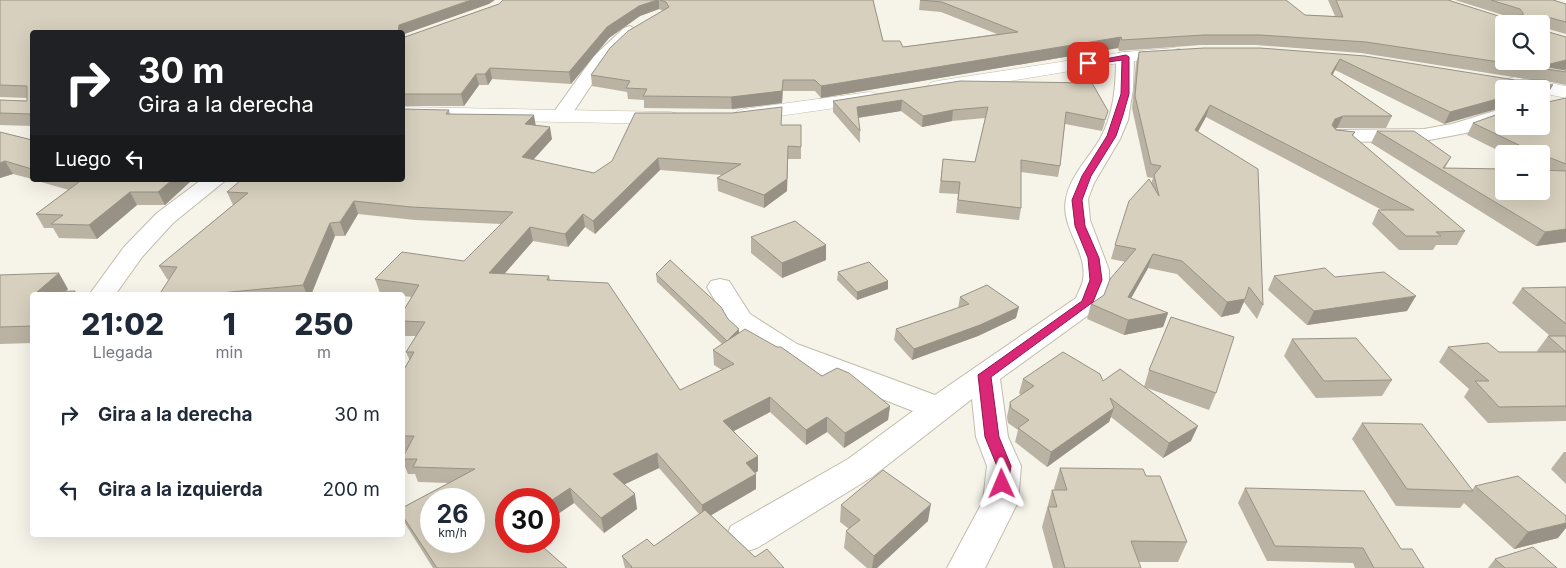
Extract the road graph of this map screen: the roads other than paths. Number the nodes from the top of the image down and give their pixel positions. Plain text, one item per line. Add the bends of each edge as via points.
1 (645, 23) edge
2 (1193, 52) edge
3 (1126, 57) junction
4 (1550, 89) edge
5 (920, 90) edge
6 (1566, 92) edge
7 (891, 94) edge
8 (1566, 100) edge
9 (1550, 104) edge
10 (405, 113) edge
11 (561, 116) junction
12 (723, 117) edge
13 (1495, 117) edge
14 (687, 118) edge
15 (1338, 136) edge
16 (212, 182) edge
17 (720, 287) dead end
18 (104, 292) edge
19 (984, 375) junction
20 (938, 408) junction
21 (744, 537) dead end
22 (966, 568) edge

1 - 11 street via 631,30 600,60
2 - 3 street
3 - 5 street
3 - 19 street via 1125,94 1117,122 1112,136 1086,176 1077,200 1080,226 1094,258 1096,280 1088,302
4 - 6 street
7 - 12 street
8 - 9 street
10 - 11 street
11 - 14 street
13 - 15 street via 1453,130 1402,137
16 - 18 street via 165,218 133,252
17 - 20 street via 740,320 787,350
19 - 20 street
19 - 22 street via 992,437 1004,466 1000,502
20 - 21 street via 860,468

